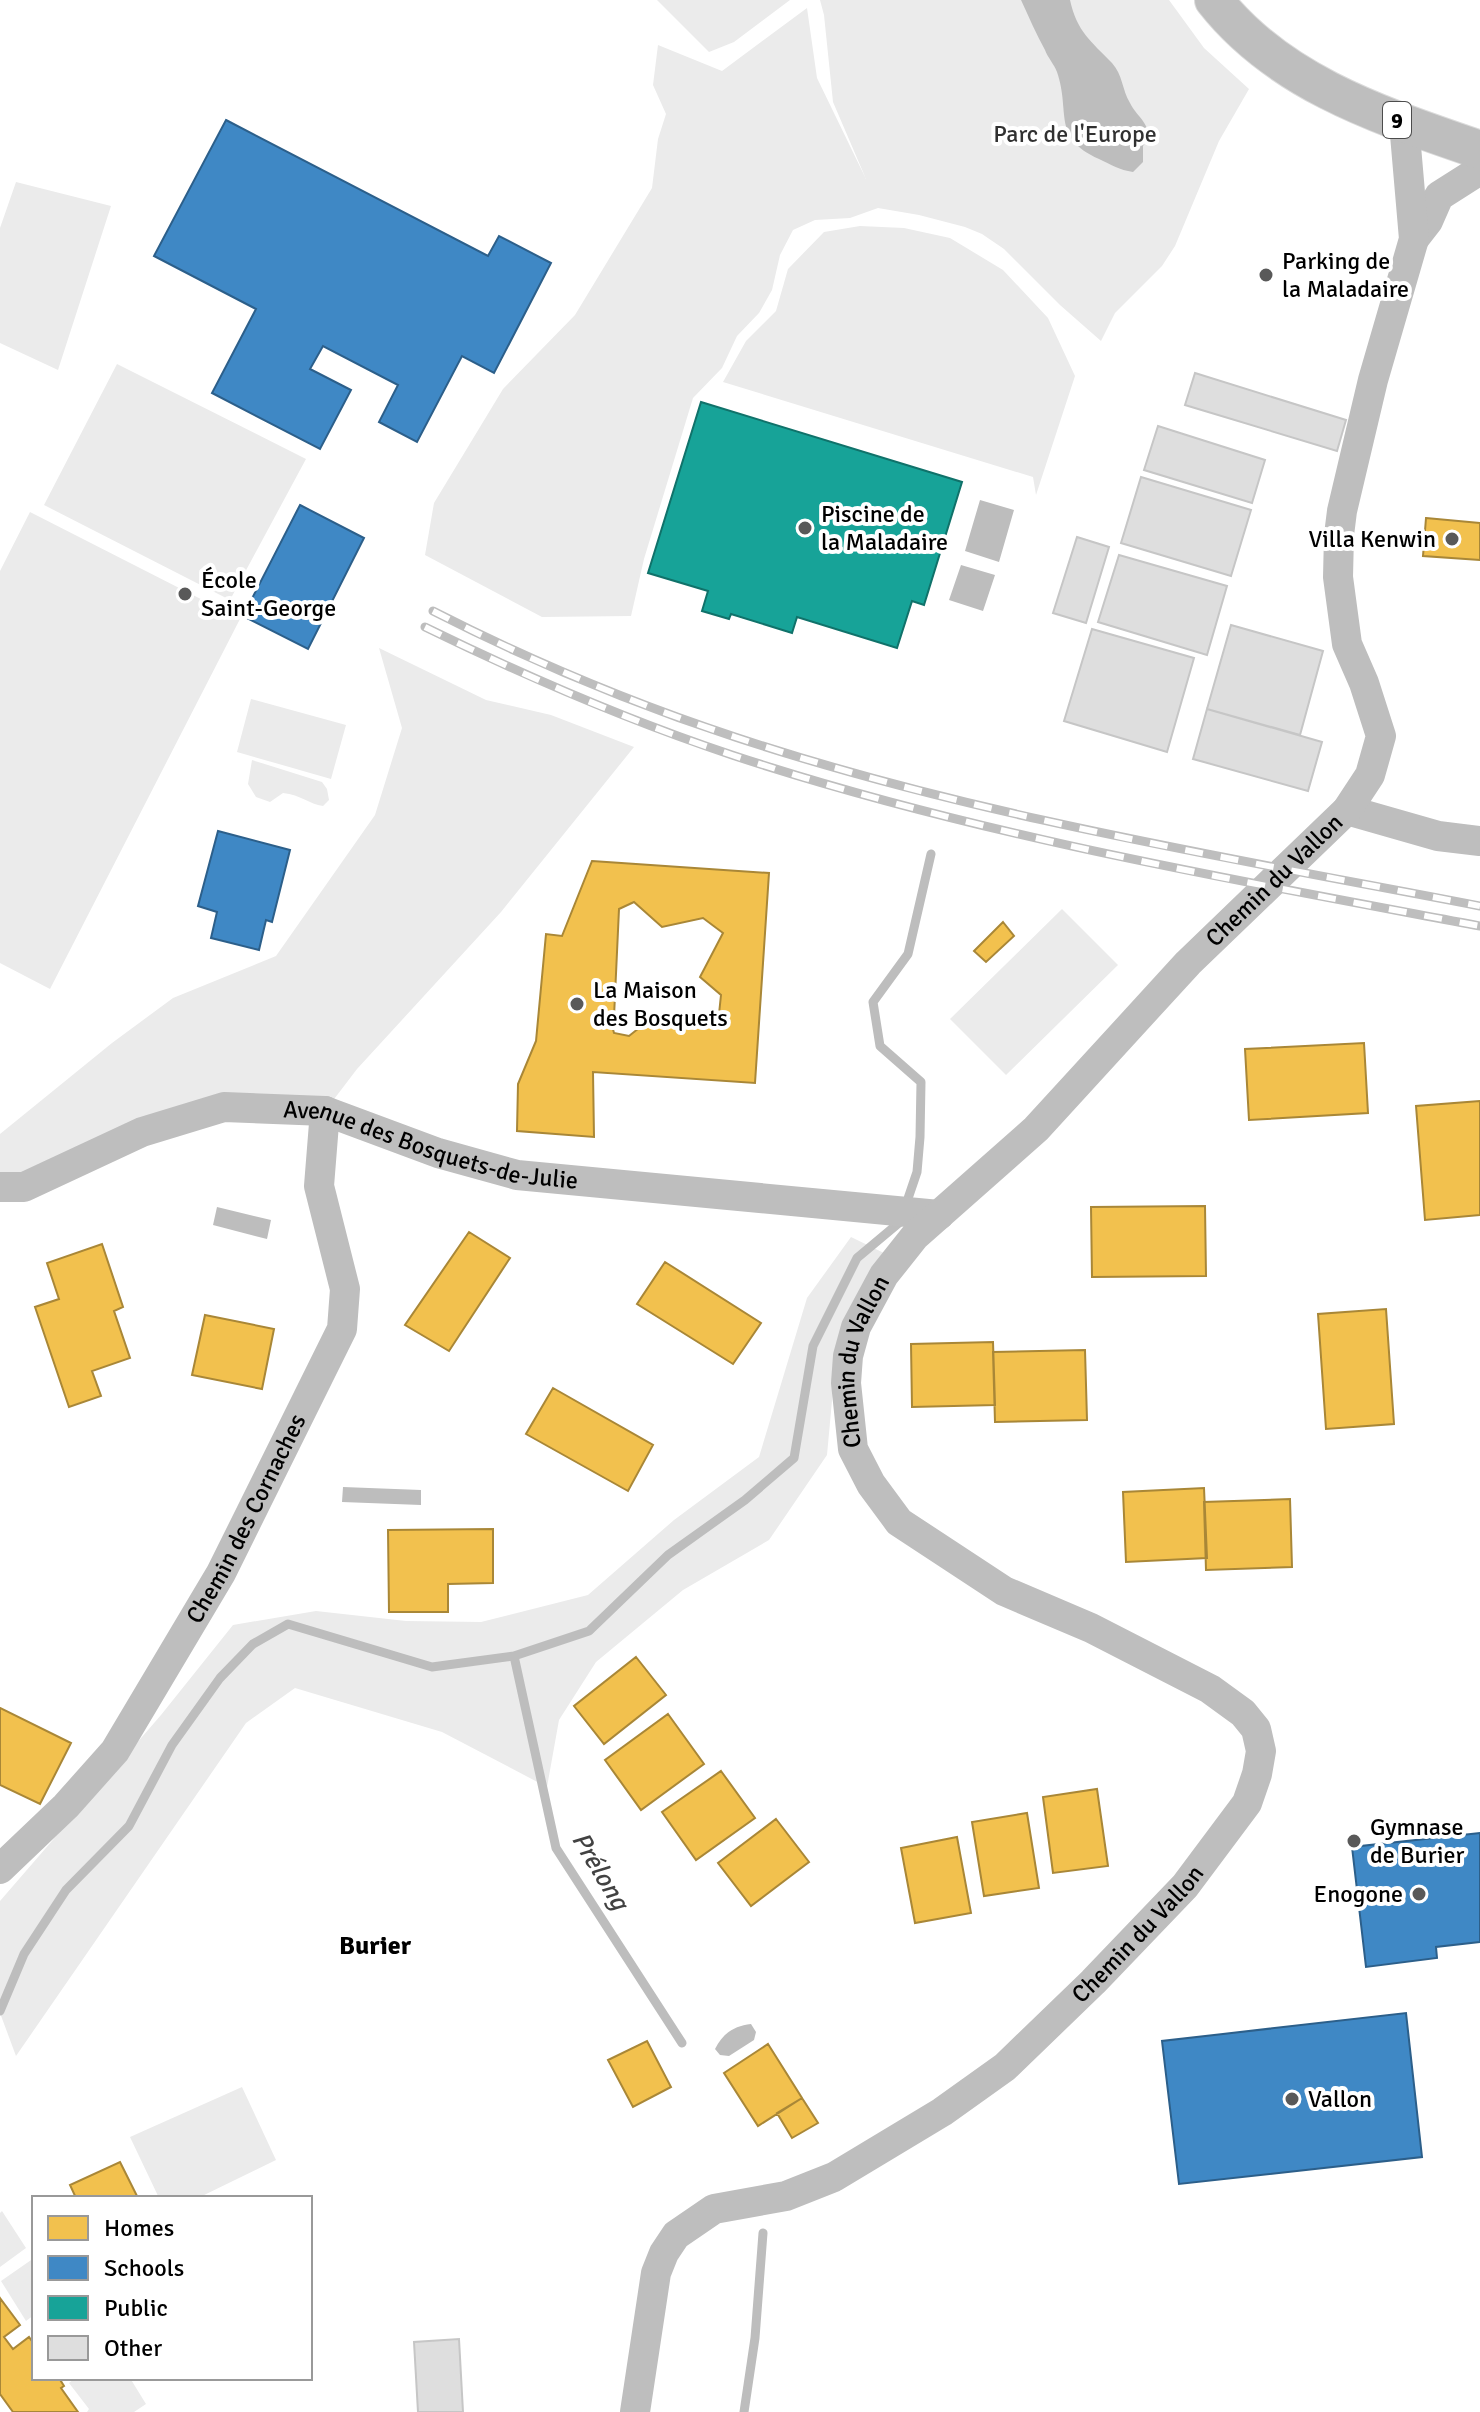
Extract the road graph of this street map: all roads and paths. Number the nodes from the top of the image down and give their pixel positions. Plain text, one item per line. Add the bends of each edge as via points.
1 (1214, 0) edge
2 (1404, 123) junction
3 (1480, 150) edge
4 (1480, 170) edge
5 (1414, 239) junction
6 (1347, 810) junction
7 (1480, 841) edge
8 (325, 1111) junction
9 (0, 1187) edge
10 (928, 1214) junction
11 (0, 1869) edge
12 (635, 2412) edge

1 - 2 main road, 9 via 1270,56 1316,86
2 - 3 main road, 9
2 - 5 street, Chemin du Vallon
4 - 5 street, Chemin du Vallon via 1439,196
5 - 6 street, Chemin du Vallon via 1373,380 1339,535 1338,577 1347,644 1381,736 1370,775
6 - 7 street via 1438,836
6 - 10 street, Chemin du Vallon via 1188,963 1036,1129
8 - 9 street, Avenue des Bosquets-de-Julie via 224,1107 142,1132 24,1187
8 - 10 street, Avenue des Bosquets-de-Julie via 438,1153 517,1175
8 - 11 street, Chemin des Cornaches via 319,1186 345,1289 342,1329 221,1573 115,1751
10 - 12 street, Chemin du Vallon via 884,1275 856,1327 848,1356 853,1449 871,1484 899,1522 1004,1591 1091,1628 1210,1689 1243,1713 1256,1729 1261,1751 1257,1774 1247,1803 1185,1886 1005,2067 834,2177 786,2196 714,2209 676,2235 656,2273

